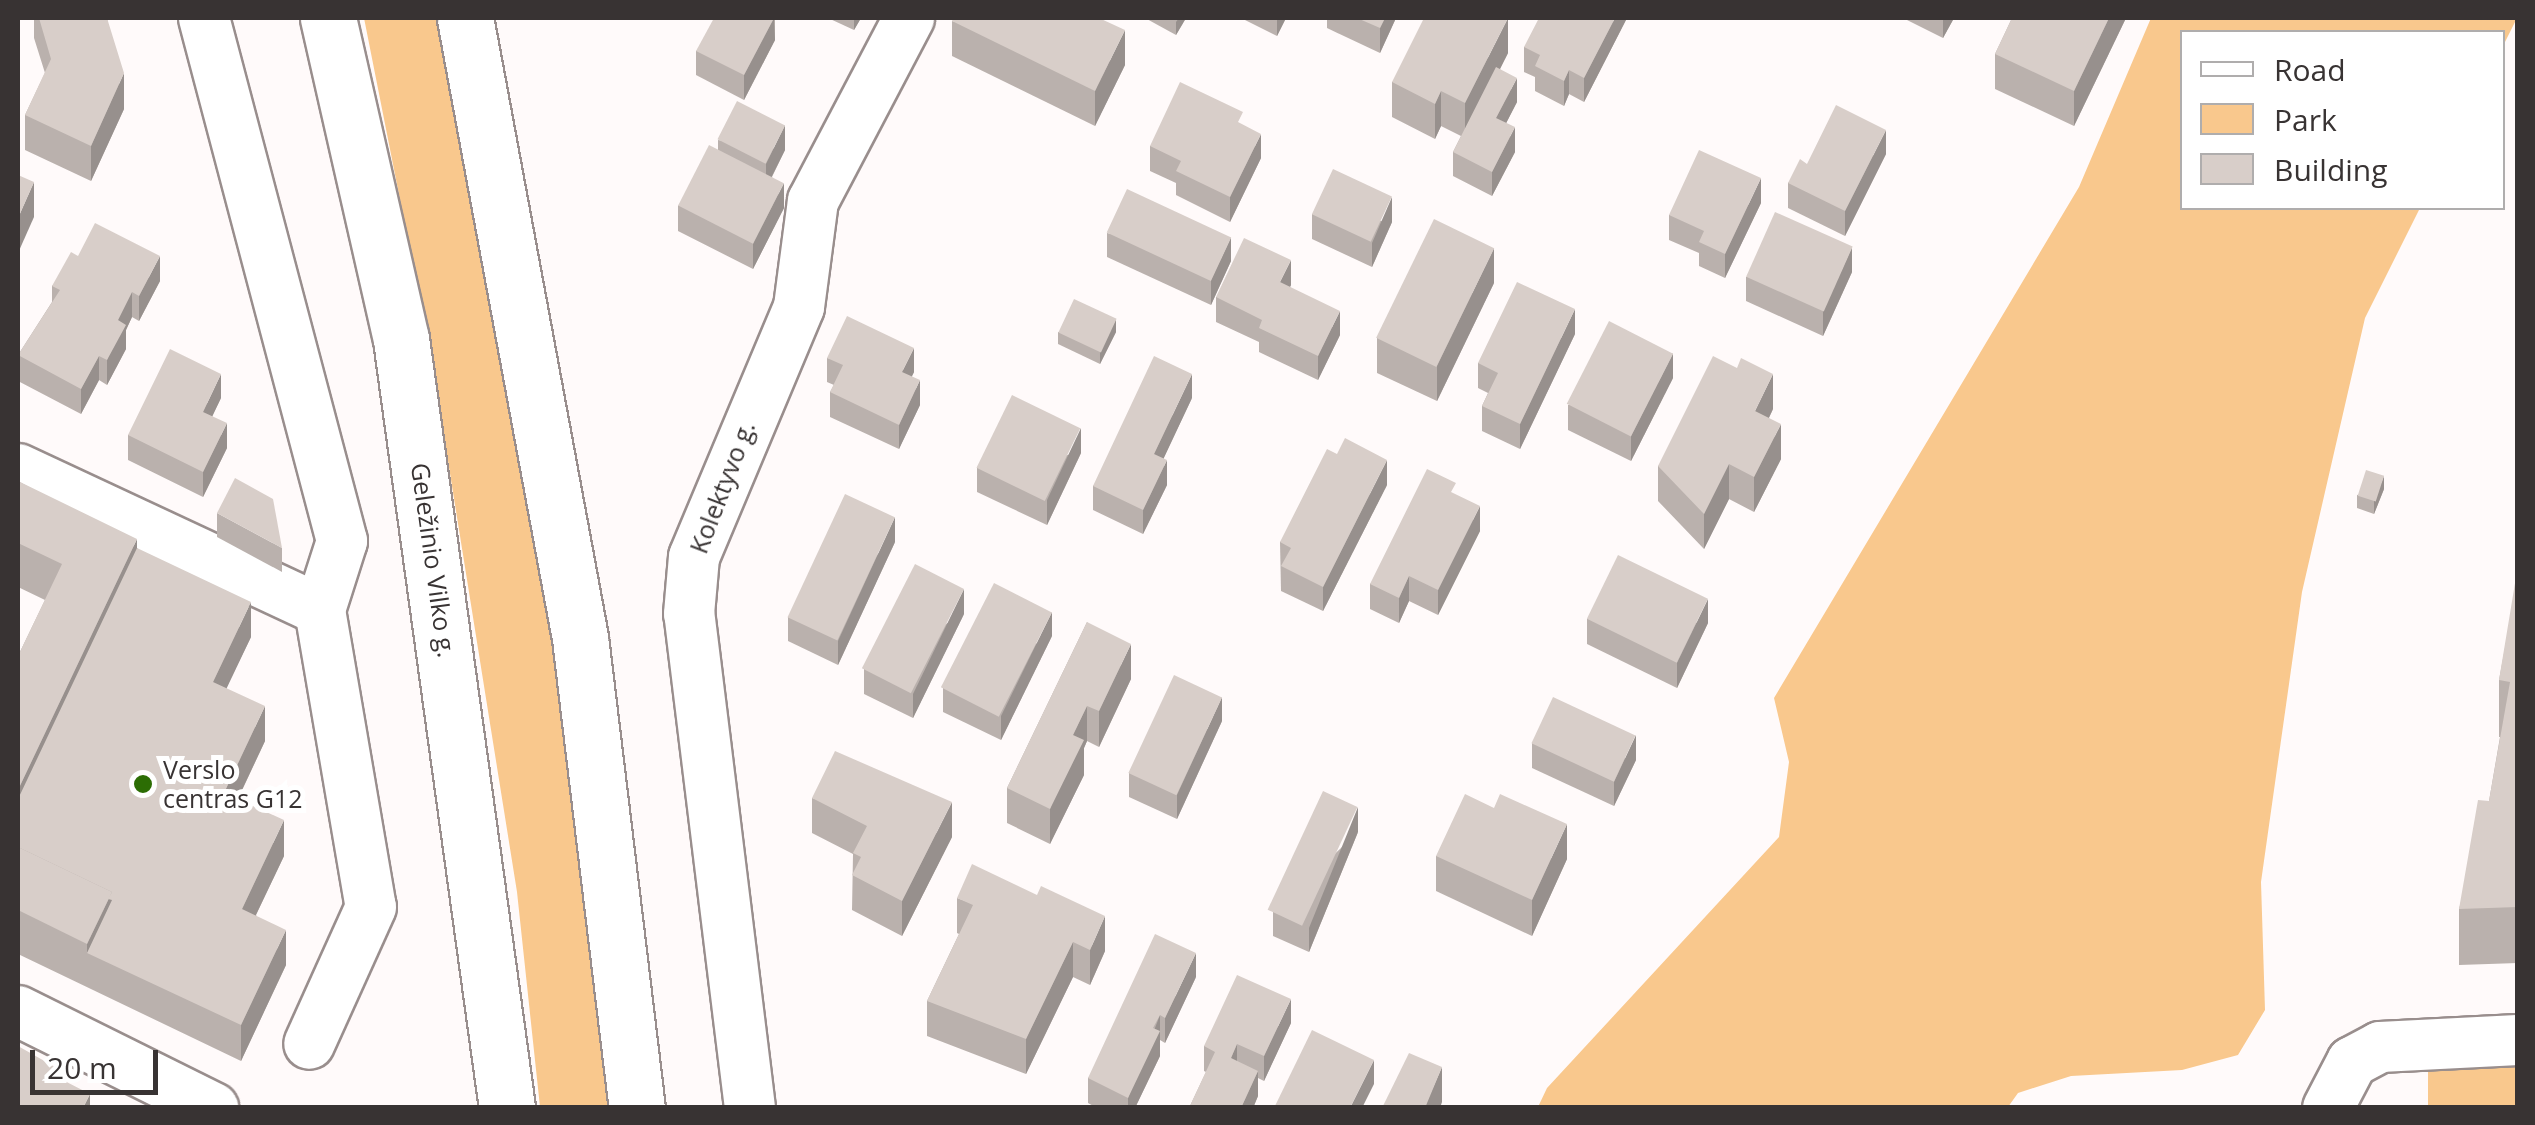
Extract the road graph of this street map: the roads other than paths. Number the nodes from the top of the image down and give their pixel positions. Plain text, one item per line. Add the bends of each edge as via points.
1 (204, 18) edge
2 (310, 18) edge
3 (328, 18) edge
4 (465, 18) edge
5 (909, 18) edge
6 (342, 76) junction
7 (18, 469) edge
8 (320, 610) junction
9 (18, 1011) edge
10 (2518, 1040) edge
11 (309, 1044) dead end
12 (2335, 1100) edge
13 (213, 1108) edge
14 (507, 1108) edge
15 (637, 1108) edge
16 (750, 1108) edge

1 - 8 street via 342,541
2 - 6 highway
3 - 6 highway, Geležinio Vilko g.
4 - 15 highway via 580,638
5 - 16 street, Kolektyvo g. via 813,201 799,307 694,558 689,614
6 - 14 highway, Geležinio Vilko g. via 401,339
7 - 8 street
8 - 11 street via 371,907
9 - 13 street
10 - 12 street via 2380,1048 2352,1062

